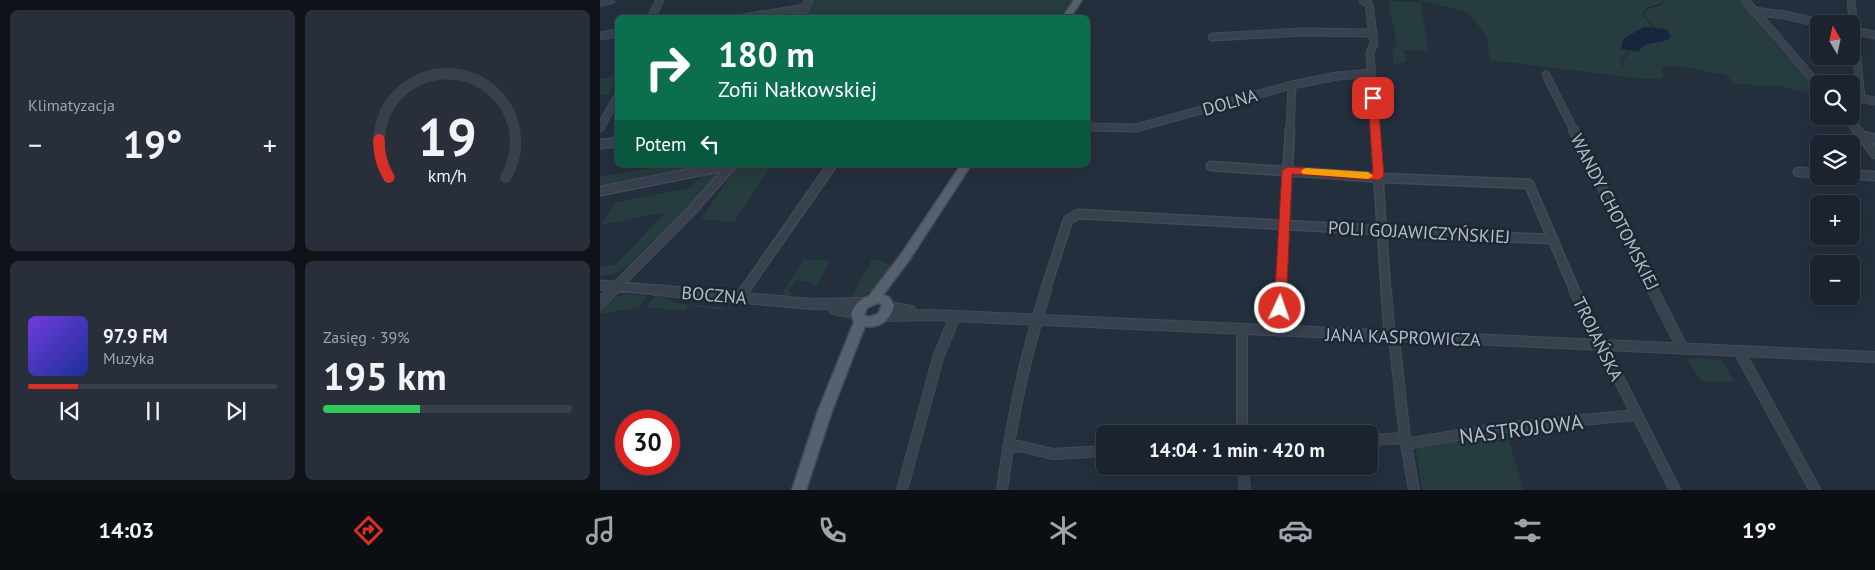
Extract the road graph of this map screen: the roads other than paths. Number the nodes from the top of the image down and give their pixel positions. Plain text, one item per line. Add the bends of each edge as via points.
1 (611, 0) edge
2 (660, 0) edge
3 (809, 0) edge
4 (1078, 0) edge
5 (1745, 0) edge
6 (1851, 0) edge
7 (600, 2) edge
8 (1366, 2) edge
9 (805, 8) junction
10 (1753, 11) junction
11 (652, 15) edge
12 (762, 15) edge
13 (802, 15) edge
14 (1068, 15) edge
15 (1852, 15) edge
16 (1810, 21) edge
17 (1860, 32) edge
18 (1371, 33) junction
19 (615, 34) edge
20 (1875, 35) edge
21 (600, 36) edge
22 (1212, 37) dead end
23 (1857, 65) edge
24 (1372, 74) junction
25 (1546, 75) dead end
26 (1810, 76) edge
27 (1292, 85) junction
28 (1861, 98) joint
29 (615, 101) edge
30 (1875, 101) edge
31 (1854, 125) edge
32 (1090, 127) edge
33 (600, 128) edge
34 (1863, 136) junction
35 (1875, 139) edge
36 (615, 142) edge
37 (600, 144) edge
38 (1875, 154) edge
39 (1211, 166) dead end
40 (722, 167) edge
41 (730, 167) edge
42 (831, 167) edge
43 (965, 167) edge
44 (1288, 170) junction
45 (1798, 172) dead end
46 (1810, 173) edge
47 (1860, 175) edge
48 (1379, 176) junction
49 (1875, 176) edge
50 (600, 191) edge
51 (1285, 224) junction
52 (1383, 230) junction
53 (1552, 239) junction
54 (600, 285) edge
55 (616, 287) junction
56 (739, 298) junction
57 (600, 302) edge
58 (873, 310) junction
59 (955, 316) junction
60 (1036, 320) junction
61 (1242, 329) junction
62 (1279, 331) junction
63 (1392, 336) junction
64 (1600, 345) junction
65 (1683, 349) junction
66 (1739, 351) junction
67 (1875, 358) edge
68 (1636, 415) junction
69 (1242, 425) edge
70 (1378, 440) edge
71 (1406, 441) junction
72 (1008, 447) junction
73 (1096, 452) edge
74 (1244, 475) edge
75 (798, 490) edge
76 (902, 490) edge
77 (1002, 490) edge
78 (1246, 490) edge
79 (1414, 490) edge
80 (1675, 490) edge
81 (1815, 490) edge

1 - 7 street
2 - 11 street
3 - 9 street
4 - 14 main road
5 - 10 street
6 - 15 street
8 - 18 street
9 - 12 street
9 - 13 street
10 - 16 street
10 - 26 street
17 - 20 street
18 - 22 street via 1304,32
18 - 24 street via 1374,43 1370,53
19 - 21 street
23 - 28 street
24 - 27 street, DOLNA via 1337,76
24 - 48 street
25 - 65 street, WANDY CHOTOMSKIEJ
27 - 32 street, DOLNA via 1136,128
27 - 44 street
28 - 30 street
29 - 33 street
31 - 34 street
34 - 35 street
34 - 38 street
36 - 37 street
39 - 44 street
40 - 50 street
41 - 55 street
42 - 56 street
43 - 58 main road via 906,256 886,296
44 - 48 street
44 - 51 street
45 - 46 street
47 - 49 street
48 - 52 street
48 - 53 street, TROJAŃSKA via 1529,184
51 - 52 street, POLI GOJAWICZYŃSKIEJ
51 - 60 street, POLI GOJAWICZYŃSKIEJ via 1078,214 1068,220
51 - 62 street
52 - 53 street, POLI GOJAWICZYŃSKIEJ via 1388,233
52 - 63 street
53 - 64 street, TROJAŃSKA
54 - 55 street, BOCZNA
55 - 56 street, BOCZNA
55 - 57 street
56 - 58 street, BOCZNA
58 - 59 street, JANA KASPROWICZA
58 - 75 main road via 825,411
59 - 60 street, JANA KASPROWICZA
59 - 76 street via 938,358
60 - 61 street, JANA KASPROWICZA
60 - 72 street, POLI GOJAWICZYŃSKIEJ
61 - 62 street, JANA KASPROWICZA
61 - 69 street
62 - 63 street, JANA KASPROWICZA
63 - 64 street, JANA KASPROWICZA
63 - 71 street
64 - 65 street, JANA KASPROWICZA
64 - 68 street, TROJAŃSKA
65 - 66 street, JANA KASPROWICZA
66 - 67 street, JANA KASPROWICZA
66 - 81 street
68 - 71 street, NASTROJOWA via 1507,427 1425,442
68 - 80 street, TROJAŃSKA
70 - 71 street, NASTROJOWA
71 - 79 street
72 - 73 street via 1019,446 1053,454
72 - 77 street, POLI GOJAWICZYŃSKIEJ
74 - 78 street

